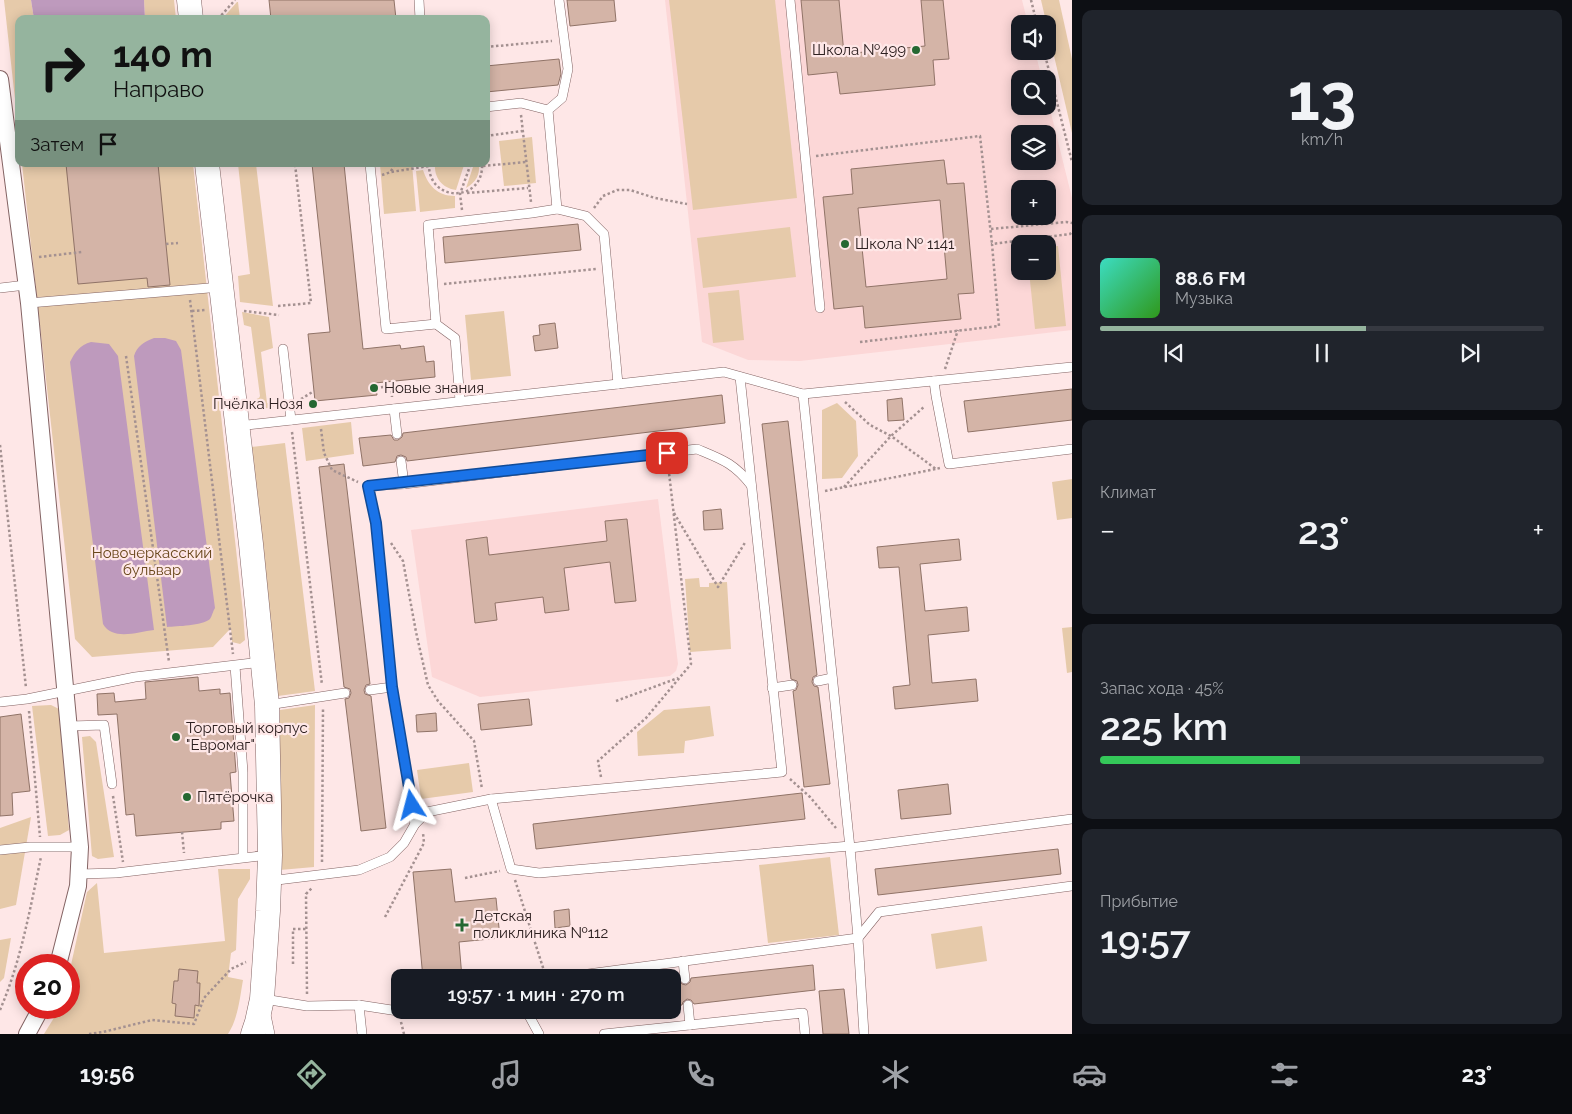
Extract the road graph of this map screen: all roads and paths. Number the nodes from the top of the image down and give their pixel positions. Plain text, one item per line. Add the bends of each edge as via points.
1 (188, 0) edge
2 (234, 0) edge
3 (419, 0) edge
4 (559, 0) edge
5 (790, 0) edge
6 (1031, 0) edge
7 (190, 15) edge
8 (221, 15) edge
9 (420, 15) edge
10 (1035, 15) edge
11 (564, 40) junction
12 (490, 46) edge
13 (1046, 60) edge
14 (1, 88) edge
15 (521, 103) junction
16 (490, 107) edge
17 (548, 110) junction
18 (522, 131) junction
19 (490, 135) edge
20 (805, 157) junction
21 (526, 162) junction
22 (1072, 162) edge
23 (490, 165) edge
24 (207, 167) edge
25 (296, 167) edge
26 (370, 167) edge
27 (394, 167) edge
28 (418, 167) edge
29 (429, 167) edge
30 (470, 167) edge
31 (483, 167) edge
32 (529, 188) junction
33 (460, 194) junction
34 (687, 204) dead end
35 (557, 209) junction
36 (532, 213) junction
37 (586, 216) junction
38 (462, 221) junction
39 (1072, 224) edge
40 (991, 229) junction
41 (1072, 232) edge
42 (178, 243) dead end
43 (166, 244) dead end
44 (992, 244) junction
45 (82, 252) dead end
46 (35, 257) dead end
47 (607, 268) junction
48 (26, 285) junction
49 (433, 285) junction
50 (221, 287) junction
51 (0, 288) edge
52 (189, 289) junction
53 (29, 303) junction
54 (278, 306) dead end
55 (820, 308) dead end
56 (436, 324) junction
57 (958, 330) junction
58 (860, 342) dead end
59 (283, 350) dead end
60 (126, 356) dead end
61 (1072, 367) edge
62 (740, 377) junction
63 (937, 381) junction
64 (618, 384) junction
65 (376, 388) dead end
66 (833, 391) junction
67 (803, 394) junction
68 (936, 396) junction
69 (460, 401) junction
70 (394, 408) junction
71 (320, 417) junction
72 (291, 420) junction
73 (237, 426) junction
74 (397, 434) dead end
75 (891, 436) junction
76 (0, 445) edge
77 (1072, 449) edge
78 (667, 453) junction
79 (401, 462) dead end
80 (949, 464) junction
81 (936, 469) junction
82 (404, 484) junction
83 (751, 485) junction
84 (368, 486) junction
85 (844, 487) junction
86 (813, 494) junction
87 (674, 512) junction
88 (376, 523) junction
89 (755, 525) junction
90 (264, 662) junction
91 (235, 666) junction
92 (170, 673) junction
93 (679, 678) junction
94 (832, 678) junction
95 (818, 680) dead end
96 (792, 685) dead end
97 (392, 687) junction
98 (772, 688) junction
99 (370, 690) dead end
100 (66, 691) junction
101 (345, 693) dead end
102 (323, 696) junction
103 (28, 699) junction
104 (616, 701) dead end
105 (0, 702) edge
106 (267, 705) junction
107 (70, 726) junction
108 (782, 772) junction
109 (112, 784) joint
110 (602, 789) junction
111 (488, 800) junction
112 (1072, 819) edge
113 (418, 822) junction
114 (182, 832) dead end
115 (80, 847) junction
116 (850, 847) junction
117 (42, 848) junction
118 (0, 850) edge
119 (270, 855) junction
120 (243, 857) junction
121 (185, 865) junction
122 (511, 869) junction
123 (124, 872) junction
124 (80, 874) junction
125 (322, 875) junction
126 (465, 878) dead end
127 (269, 881) junction
128 (1072, 886) edge
129 (385, 917) dead end
130 (307, 929) junction
131 (858, 938) junction
132 (61, 954) edge
133 (683, 961) junction
134 (246, 962) dead end
135 (293, 964) dead end
136 (543, 969) edge
137 (624, 969) edge
138 (685, 979) dead end
139 (262, 999) junction
140 (358, 1005) junction
141 (688, 1005) dead end
142 (307, 1006) junction
143 (0, 1010) edge
144 (391, 1010) edge
145 (35, 1019) edge
146 (531, 1019) edge
147 (690, 1025) junction
148 (27, 1034) edge
149 (89, 1034) edge
150 (253, 1034) edge
151 (270, 1034) edge
152 (362, 1034) edge
153 (539, 1034) edge
154 (604, 1034) edge
155 (805, 1034) edge
156 (864, 1034) edge

1 - 7 street
2 - 8 path
3 - 9 lane
4 - 11 lane
5 - 20 lane
6 - 10 path
11 - 12 path
11 - 17 lane via 568,69 562,98
13 - 22 path
14 - 48 street
15 - 16 lane
15 - 17 lane
15 - 18 path
17 - 35 lane
18 - 19 path
18 - 21 path
20 - 40 path via 980,136
20 - 55 lane
21 - 23 path
21 - 32 path
24 - 50 street
25 - 54 path via 312,303
26 - 56 lane via 386,330
27 - 28 path via 391,172
29 - 33 path via 434,184 451,194
30 - 33 path
31 - 33 path via 474,187
32 - 33 path
32 - 36 path
33 - 38 path
34 - 37 path via 630,190 617,190 603,196
35 - 36 lane
35 - 37 lane
36 - 38 lane
37 - 47 lane via 604,234
38 - 49 lane via 428,225
39 - 40 path
40 - 44 path
41 - 44 path
42 - 43 path
44 - 57 path via 999,326
45 - 46 path
47 - 49 path
47 - 64 lane
48 - 51 lane
48 - 53 street
49 - 56 lane
50 - 52 lane
50 - 73 street
52 - 53 lane
52 - 91 path
53 - 100 street
56 - 69 lane via 455,338
57 - 58 path
57 - 63 path
59 - 72 lane
60 - 92 path
61 - 63 lane
62 - 64 lane via 724,372
62 - 67 lane
62 - 83 lane
63 - 66 lane
63 - 68 lane
64 - 69 lane
65 - 70 path via 391,386
66 - 67 lane
66 - 75 path via 870,424
67 - 86 lane
68 - 75 path
68 - 80 lane
69 - 70 lane
70 - 71 lane
70 - 74 lane
71 - 72 lane
71 - 84 path via 324,453 332,470
72 - 73 lane
72 - 102 path
73 - 90 street
75 - 81 path
75 - 85 path
76 - 103 path
77 - 80 lane
78 - 82 lane
78 - 83 lane via 697,449 728,462
78 - 87 path
79 - 82 lane
80 - 81 path
81 - 85 path
82 - 84 lane
83 - 89 lane
84 - 88 lane
85 - 86 path
86 - 94 lane
87 - 89 path via 718,587
87 - 93 path via 691,664
88 - 97 lane
88 - 111 path via 403,561 428,685 474,741
89 - 98 lane
90 - 91 lane
90 - 106 street
91 - 92 lane
91 - 120 lane via 243,772
92 - 100 lane
93 - 104 path
93 - 110 path via 646,718 598,761
94 - 95 lane
94 - 116 lane
96 - 98 lane
97 - 99 lane
97 - 113 lane
98 - 108 lane
100 - 103 lane
100 - 107 street
101 - 102 lane
102 - 106 lane
102 - 125 path
103 - 105 lane
103 - 117 path
106 - 119 street
107 - 109 lane via 104,725
107 - 115 street
108 - 110 lane
108 - 116 path via 810,797
109 - 123 path
110 - 111 lane
111 - 113 lane via 427,812
111 - 122 lane
112 - 116 lane
113 - 125 lane via 390,857 359,870
113 - 129 path via 424,844
114 - 121 path
115 - 117 lane
115 - 124 street
116 - 122 lane via 540,873
116 - 131 lane
117 - 118 lane
117 - 143 path via 26,929
119 - 120 lane
119 - 127 street
120 - 121 lane
121 - 123 lane
122 - 126 path
122 - 136 path
123 - 124 lane
124 - 132 street
125 - 127 lane
125 - 130 path via 306,894
127 - 139 street
128 - 131 lane via 879,912
130 - 135 path via 293,929
130 - 142 path
131 - 133 lane
131 - 156 lane
133 - 137 lane
133 - 138 lane
134 - 149 path via 231,969 204,998 194,1024 152,1020
139 - 142 lane
139 - 150 street
139 - 151 lane
140 - 142 lane
140 - 144 lane
140 - 152 lane
141 - 147 lane
145 - 148 street
146 - 153 lane
147 - 154 lane
147 - 155 lane via 803,1013

